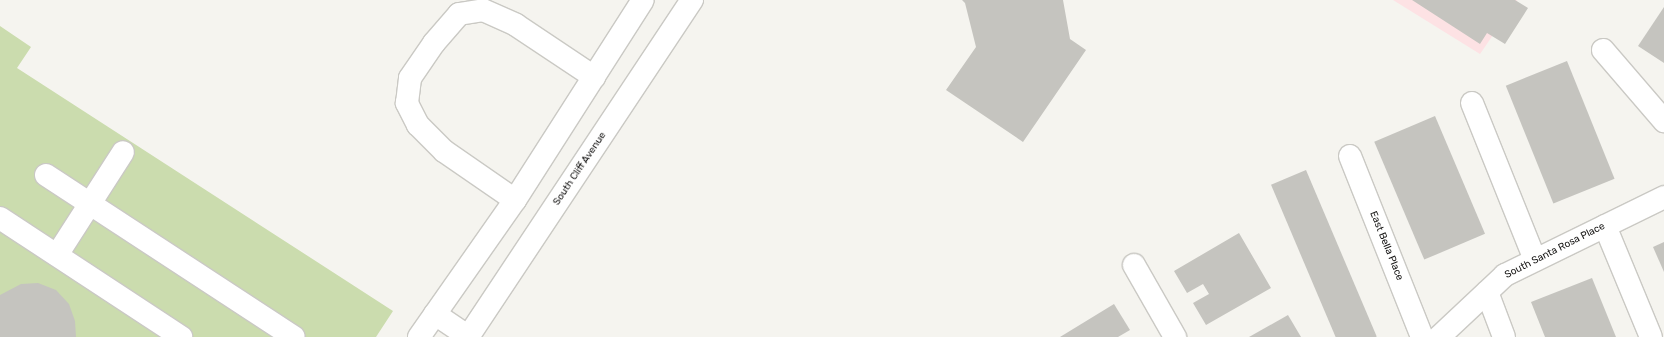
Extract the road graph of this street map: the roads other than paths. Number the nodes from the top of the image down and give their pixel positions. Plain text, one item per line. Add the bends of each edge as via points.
1 (643, 0) edge
2 (692, 0) edge
3 (1603, 50) dead end
4 (594, 77) junction
5 (1472, 103) dead end
6 (1664, 122) edge
7 (123, 152) dead end
8 (1350, 156) dead end
9 (46, 175) dead end
10 (1664, 197) edge
11 (515, 200) junction
12 (90, 203) junction
13 (0, 218) edge
14 (1605, 226) junction
15 (56, 255) junction
16 (1535, 260) junction
17 (1134, 265) dead end
18 (1487, 292) junction
19 (435, 314) junction
20 (180, 337) edge
21 (294, 337) edge
22 (419, 337) edge
23 (468, 337) edge
24 (1174, 337) edge
25 (1422, 337) edge
26 (1439, 337) edge
27 (1504, 337) edge
28 (1651, 337) edge

1 - 4 main road
2 - 23 main road, South Cliff Avenue
3 - 6 main road
4 - 11 main road
4 - 11 main road via 516,24 483,10 459,14 434,43 410,78 407,103 418,124 444,151
5 - 16 main road
7 - 12 main road
8 - 25 main road, East Bella Place
9 - 12 main road
10 - 14 main road, South Santa Rosa Place
11 - 19 main road
12 - 15 main road
12 - 21 main road
13 - 15 main road
14 - 16 main road, South Santa Rosa Place
14 - 28 main road
15 - 20 main road
16 - 18 main road, South Santa Rosa Place via 1505,275
17 - 24 main road
18 - 26 main road, South Santa Rosa Place
18 - 27 main road
19 - 22 main road
19 - 23 main road

